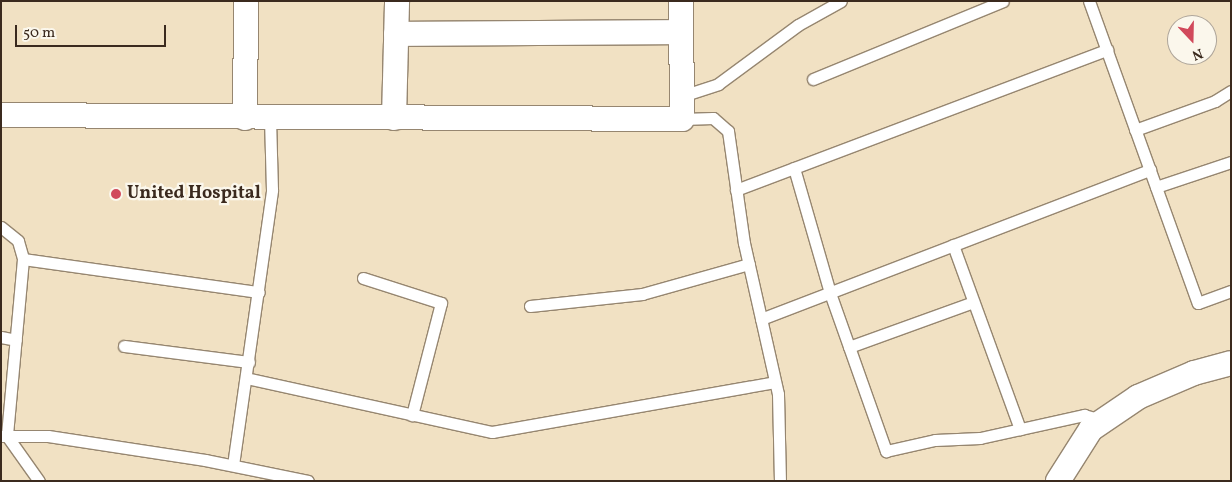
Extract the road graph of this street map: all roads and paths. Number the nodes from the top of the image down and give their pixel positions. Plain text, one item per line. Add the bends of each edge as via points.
1 (246, 1) edge
2 (397, 1) edge
3 (681, 1) edge
4 (841, 1) edge
5 (1003, 1) edge
6 (1089, 1) edge
7 (681, 32) junction
8 (396, 34) junction
9 (1106, 50) junction
10 (812, 78) dead end
11 (1231, 91) edge
12 (682, 108) junction
13 (1, 116) edge
14 (245, 118) junction
15 (270, 118) junction
16 (394, 118) junction
17 (1135, 130) junction
18 (1231, 162) edge
19 (794, 168) junction
20 (1150, 170) junction
21 (1156, 187) junction
22 (736, 190) junction
23 (1, 227) edge
24 (953, 245) junction
25 (23, 260) junction
26 (749, 264) junction
27 (363, 278) dead end
28 (1231, 291) edge
29 (259, 292) junction
30 (830, 293) junction
31 (974, 302) junction
32 (530, 306) dead end
33 (761, 319) junction
34 (1, 337) edge
35 (16, 340) junction
36 (124, 346) dead end
37 (849, 347) junction
38 (249, 362) junction
39 (1231, 363) edge
40 (246, 378) junction
41 (775, 382) junction
42 (412, 414) junction
43 (1103, 421) junction
44 (1020, 429) junction
45 (4, 436) edge
46 (233, 465) junction
47 (39, 481) edge
48 (308, 481) edge
49 (779, 481) edge
50 (1058, 481) edge

1 - 14 street
2 - 8 street
3 - 7 street
4 - 12 lane via 798,24
5 - 10 lane
6 - 9 lane
7 - 8 street
7 - 12 street
8 - 16 street
9 - 17 lane
9 - 19 lane
11 - 17 lane via 1215,101
12 - 16 street
12 - 22 lane via 713,118 728,131
13 - 14 street
14 - 15 street
15 - 16 street
15 - 29 lane via 272,190
17 - 20 lane
18 - 21 lane
19 - 22 lane
19 - 30 lane
20 - 21 lane
20 - 24 lane
21 - 28 lane via 1198,303
22 - 26 lane
23 - 25 lane via 18,241
24 - 30 lane
24 - 31 lane
25 - 29 lane
25 - 35 lane
26 - 32 lane via 642,294
26 - 33 lane
27 - 42 lane via 442,303
29 - 38 lane
30 - 33 lane
30 - 37 lane
31 - 37 lane
31 - 44 lane
33 - 41 lane
34 - 35 lane
35 - 45 lane
36 - 38 lane
37 - 44 lane via 886,450 935,440 980,438
38 - 40 lane
39 - 43 street via 1194,372 1138,397
40 - 42 lane
40 - 46 lane
41 - 42 lane via 492,432
41 - 49 lane
43 - 44 lane via 1084,415
43 - 50 street via 1091,429
45 - 46 lane via 48,436
45 - 47 lane
46 - 48 lane

